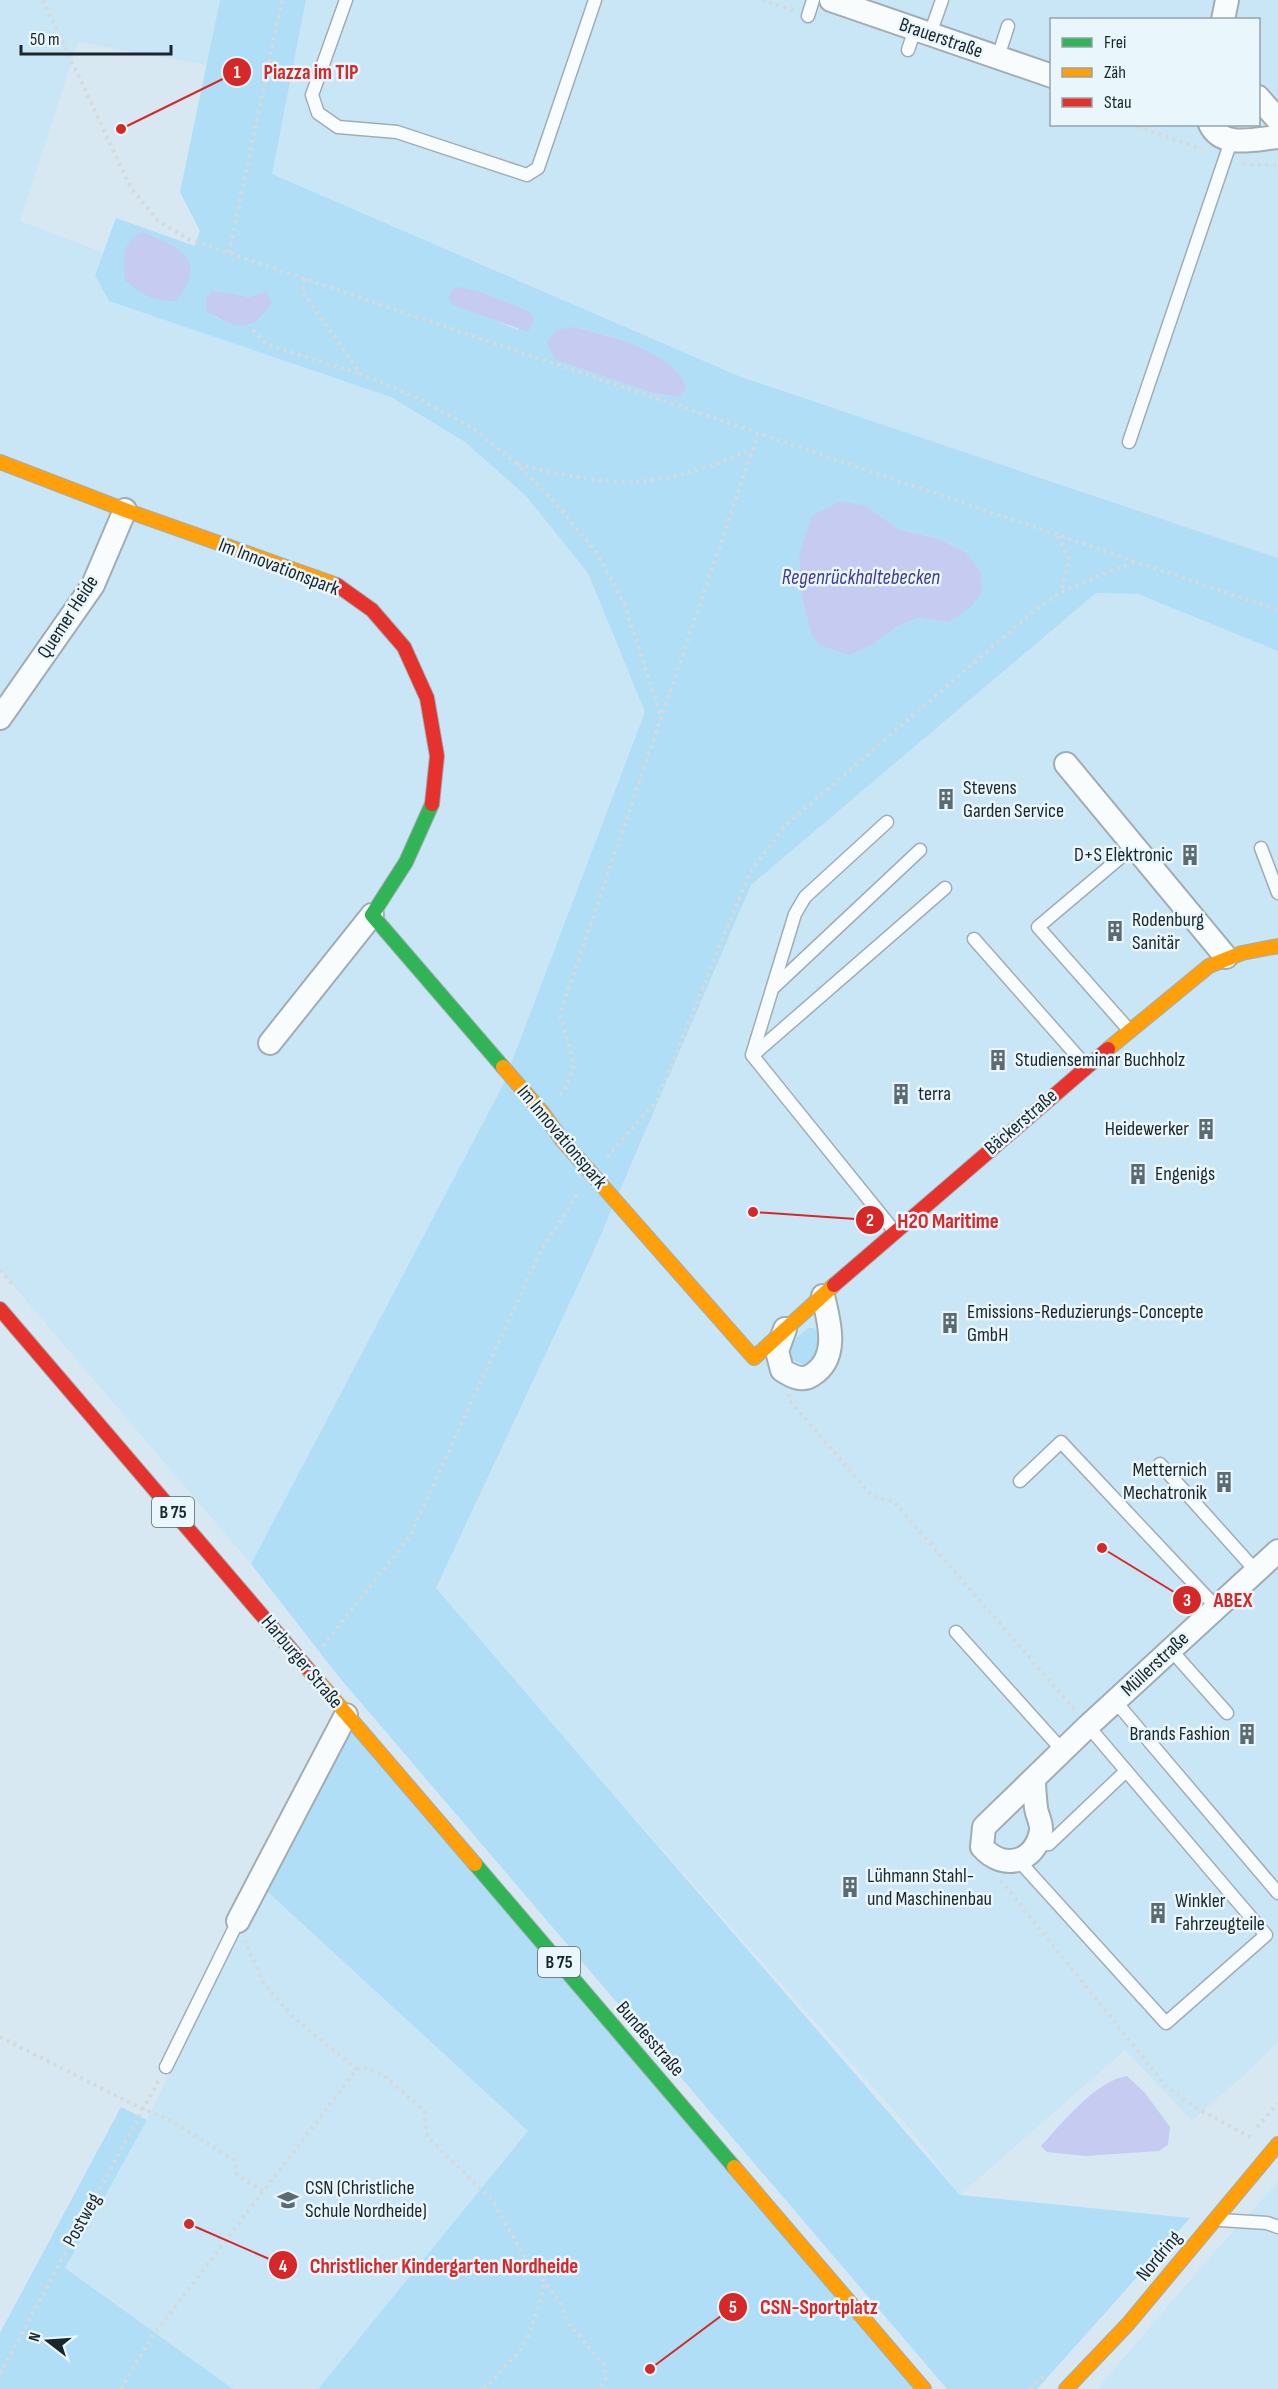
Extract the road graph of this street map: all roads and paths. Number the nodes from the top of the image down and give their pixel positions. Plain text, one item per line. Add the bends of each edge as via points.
1 (43, 0) edge
2 (282, 0) edge
3 (346, 0) edge
4 (595, 0) edge
5 (813, 0) edge
6 (831, 0) edge
7 (942, 0) edge
8 (1227, 0) edge
9 (865, 6) edge
10 (808, 16) dead end
11 (1223, 18) edge
12 (1008, 26) dead end
13 (918, 38) junction
14 (998, 57) junction
15 (1050, 75) edge
16 (1260, 99) edge
17 (1278, 120) edge
18 (1211, 126) edge
19 (1278, 137) edge
20 (1231, 141) junction
21 (229, 253) junction
22 (305, 279) junction
23 (253, 330) dead end
24 (361, 374) junction
25 (758, 434) junction
26 (1129, 442) dead end
27 (753, 449) junction
28 (0, 462) edge
29 (517, 464) junction
30 (125, 510) junction
31 (1058, 536) junction
32 (1134, 562) junction
33 (1061, 592) junction
34 (1278, 610) edge
35 (0, 718) edge
36 (661, 718) junction
37 (1066, 765) dead end
38 (887, 822) dead end
39 (1134, 846) junction
40 (1261, 848) dead end
41 (920, 850) dead end
42 (945, 888) dead end
43 (1278, 893) edge
44 (372, 915) junction
45 (974, 939) dead end
46 (1278, 946) edge
47 (1226, 957) junction
48 (772, 988) junction
49 (1129, 1031) junction
50 (270, 1043) dead end
51 (752, 1055) junction
52 (1086, 1066) junction
53 (542, 1112) junction
54 (592, 1174) junction
55 (895, 1232) junction
56 (823, 1296) junction
57 (0, 1309) edge
58 (786, 1327) junction
59 (754, 1358) joint
60 (789, 1400) dead end
61 (1160, 1464) dead end
62 (1020, 1481) dead end
63 (1278, 1551) edge
64 (1256, 1570) junction
65 (1216, 1607) junction
66 (956, 1632) dead end
67 (323, 1646) dead end
68 (1171, 1650) junction
69 (1114, 1701) junction
70 (1227, 1713) dead end
71 (346, 1715) junction
72 (1088, 1726) junction
73 (1063, 1751) junction
74 (1126, 1771) junction
75 (1034, 1780) junction
76 (1036, 1845) junction
77 (1019, 1861) junction
78 (993, 1877) dead end
79 (1278, 1893) edge
80 (238, 1921) junction
81 (0, 2037) edge
82 (166, 2067) joint
83 (357, 2069) junction
84 (144, 2109) junction
85 (1276, 2146) edge
86 (263, 2192) junction
87 (1215, 2220) junction
88 (1278, 2227) edge
89 (545, 2283) junction
90 (0, 2374) edge
91 (121, 2389) edge
92 (484, 2389) edge
93 (599, 2389) edge
94 (924, 2389) edge
95 (1066, 2389) edge

1 - 21 path via 130,188 157,220 188,239
2 - 21 path
3 - 4 lane via 312,95 318,113 338,128 397,132 527,175 538,168
5 - 10 lane
6 - 9 street, Brauerstraße
7 - 13 lane
8 - 11 street
9 - 13 street, Brauerstraße
12 - 14 lane
13 - 14 street, Brauerstraße
14 - 15 street, Brauerstraße
16 - 17 street
18 - 20 street via 1216,134
19 - 20 street
20 - 26 lane
21 - 22 path
22 - 24 path via 302,291
22 - 25 path
23 - 24 path via 268,345
24 - 29 path via 474,429
25 - 27 path
25 - 31 path
27 - 29 path via 704,469 653,480 610,482
27 - 36 path
28 - 30 street, Im Innovationspark
29 - 36 path via 596,552 624,603
30 - 35 street, Quemer Heide via 93,585
30 - 44 street, Im Innovationspark via 333,583 372,610 404,647 427,698 437,756 432,805 406,862
31 - 32 path
31 - 33 path via 1069,559
32 - 33 path
32 - 34 path
33 - 54 path via 1035,610 785,826 750,872 657,1100
36 - 53 path via 560,1014 574,1065 565,1090
37 - 39 street
38 - 48 lane via 805,897 795,914
39 - 47 street
39 - 49 lane via 1038,927
40 - 43 lane
41 - 48 lane
42 - 51 lane
44 - 50 street, Im Innovationspark
44 - 53 street, Im Innovationspark
45 - 52 lane
46 - 47 street, Bäckerstraße
47 - 49 street, Bäckerstraße via 1209,966
48 - 51 lane
49 - 52 street, Bäckerstraße
51 - 55 lane
52 - 55 street, Bäckerstraße
53 - 54 street, Im Innovationspark
54 - 59 street, Im Innovationspark
54 - 67 path via 541,1250 410,1536
55 - 56 street, Bäckerstraße
56 - 58 street, Bäckerstraße
56 - 58 street via 830,1347 818,1371 808,1377 798,1378 782,1370 777,1351
57 - 71 street, Harburger Straße / B 75
58 - 59 street, Bäckerstraße
60 - 72 path via 872,1496 894,1502
61 - 64 lane
62 - 65 lane via 1061,1442
63 - 64 street, Müllerstraße
64 - 65 street, Müllerstraße
65 - 68 street, Müllerstraße
66 - 73 lane
68 - 69 street, Müllerstraße
68 - 70 lane
69 - 72 street, Müllerstraße
69 - 79 lane
71 - 80 street, Harburger Straße
71 - 94 street, Bundesstraße / B 75
72 - 73 street, Müllerstraße
72 - 74 lane
73 - 75 street, Müllerstraße
74 - 76 lane via 1049,1844
74 - 77 lane via 1266,1935 1166,2023
75 - 76 street via 1041,1828
75 - 77 street, Müllerstraße via 984,1827 982,1847 991,1856 1005,1862
76 - 77 street
78 - 85 path via 1007,1888 1166,2086 1198,2109
80 - 82 lane, Harburger Straße
80 - 83 path via 264,1984 296,2019
81 - 84 path
82 - 84 path, Postweg
83 - 86 path
83 - 89 path via 363,2067 382,2074 420,2107 425,2113 426,2136 492,2200 526,2259
84 - 86 path via 170,2120 234,2160 237,2175
84 - 90 path, Postweg
85 - 87 street, Nordring
86 - 91 path via 151,2338
87 - 88 lane
87 - 95 street, Nordring via 1128,2324
89 - 92 path via 531,2330 520,2351
89 - 93 path via 559,2300 569,2324 605,2366 606,2378

